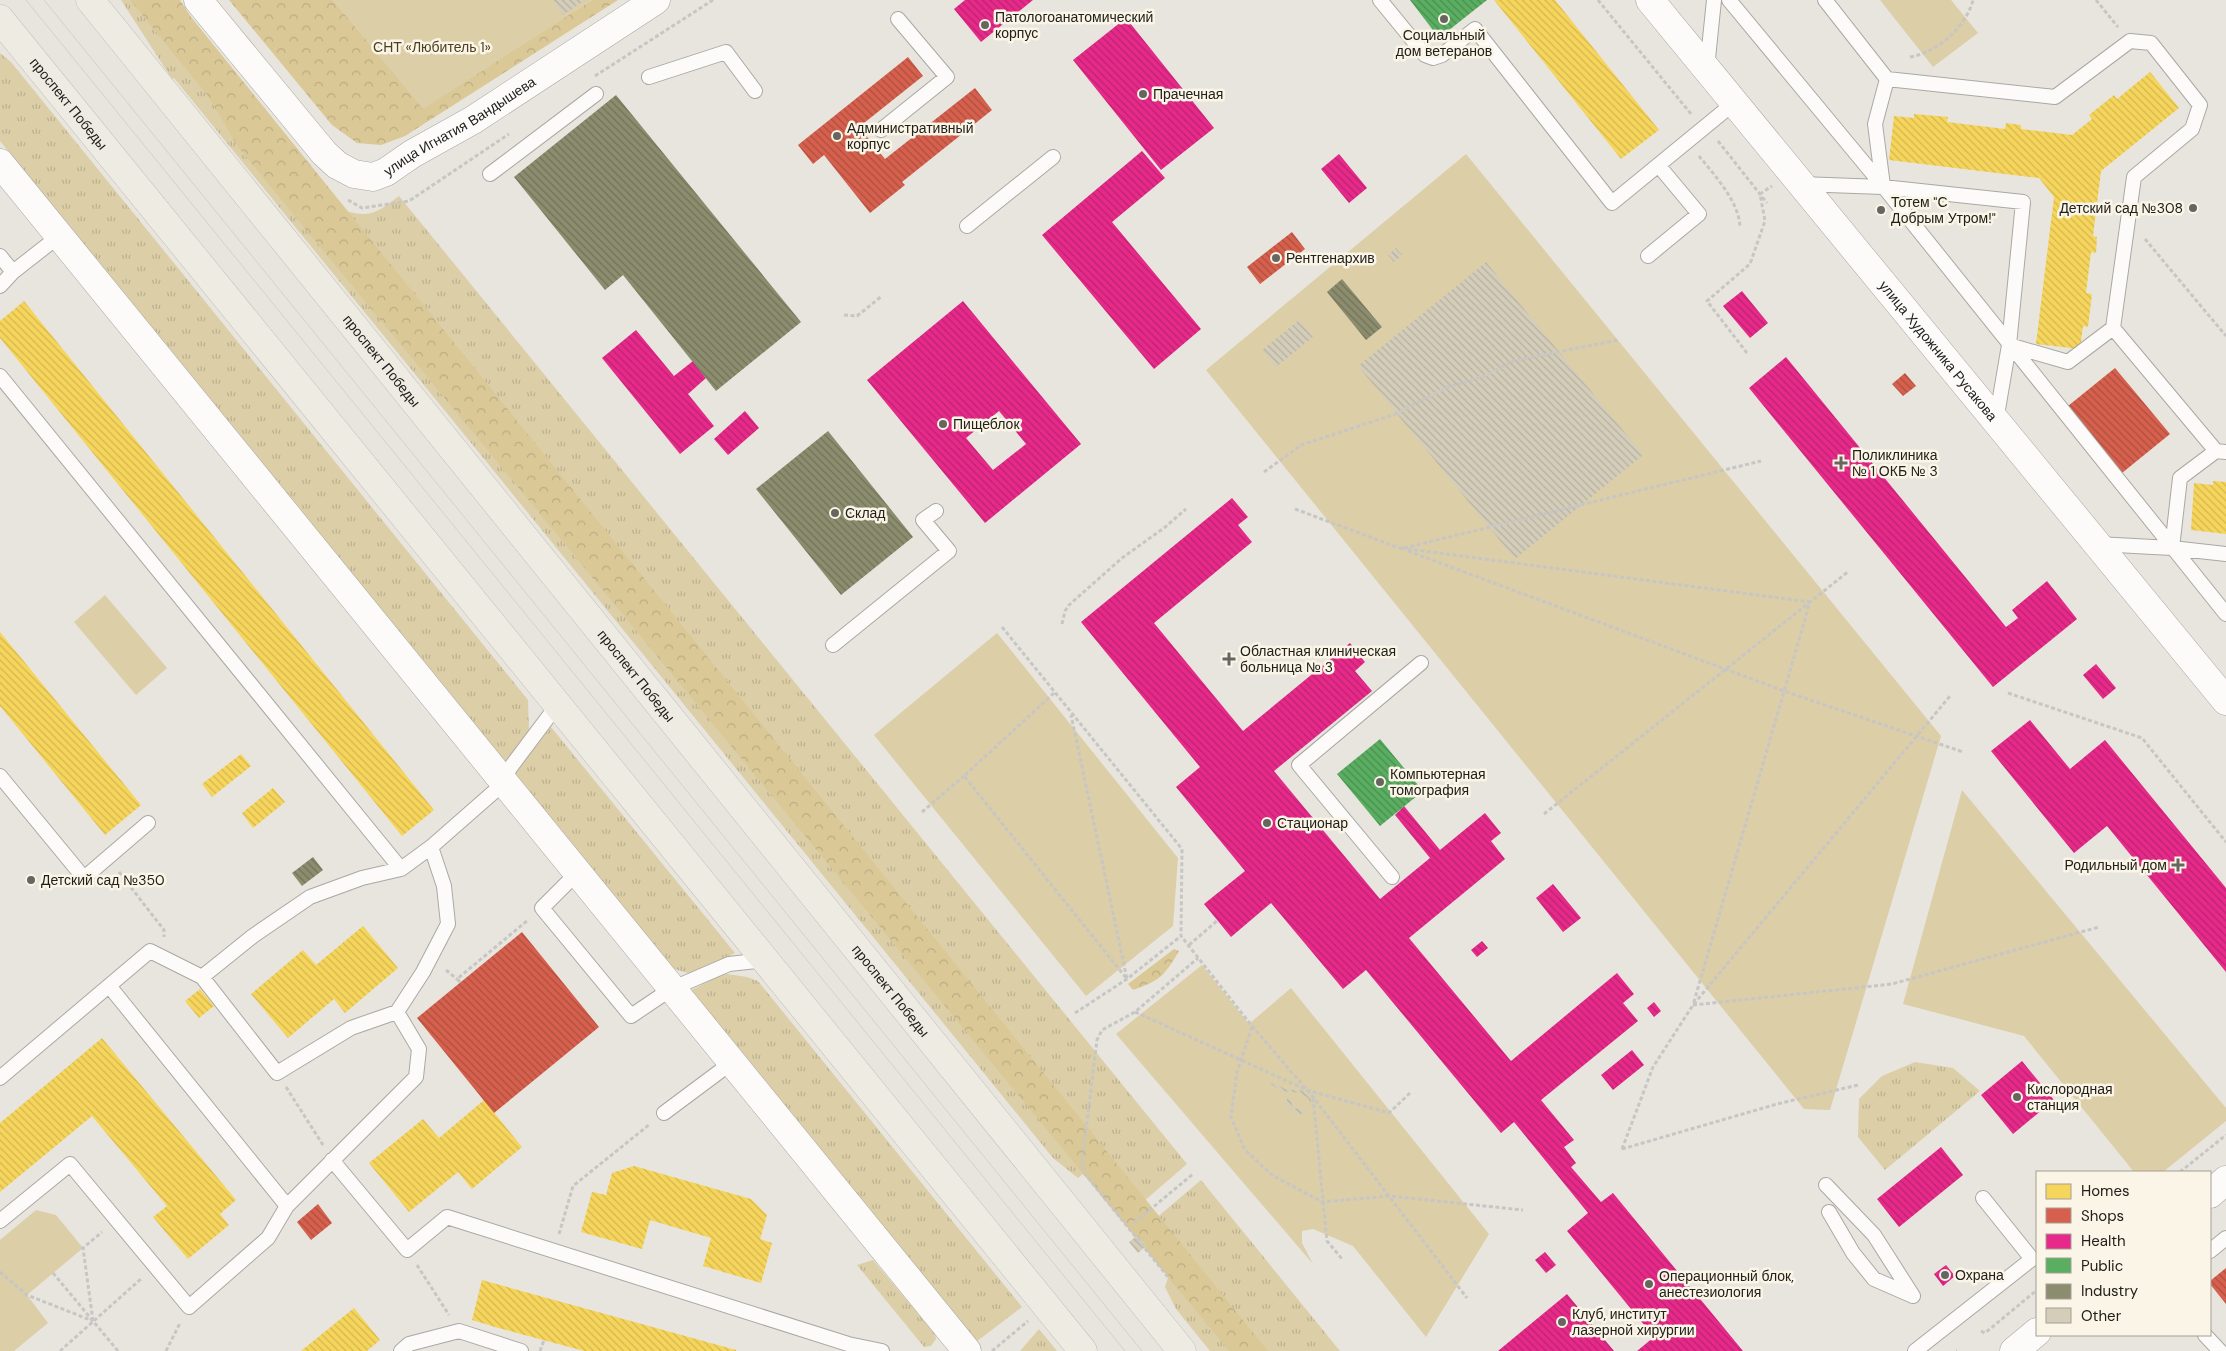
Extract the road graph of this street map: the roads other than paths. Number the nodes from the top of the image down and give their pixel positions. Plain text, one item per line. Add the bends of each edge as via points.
1 (90, 0) edge
2 (198, 0) edge
3 (656, 0) edge
4 (1380, 0) edge
5 (1650, 0) edge
6 (1714, 0) edge
7 (1729, 0) edge
8 (1825, 0) edge
9 (0, 19) edge
10 (898, 19) dead end
11 (0, 38) edge
12 (28, 54) junction
13 (1706, 69) junction
14 (649, 77) dead end
15 (1887, 79) junction
16 (755, 91) dead end
17 (596, 94) dead end
18 (1734, 103) junction
19 (881, 130) dead end
20 (1053, 156) dead end
21 (0, 163) edge
22 (1659, 166) junction
23 (490, 174) dead end
24 (1795, 178) junction
25 (1883, 186) junction
26 (967, 226) dead end
27 (59, 236) junction
28 (0, 256) edge
29 (1648, 256) dead end
30 (13, 272) junction
31 (0, 286) edge
32 (2113, 328) junction
33 (2010, 345) junction
34 (0, 376) edge
35 (1996, 421) junction
36 (2221, 452) edge
37 (936, 511) dead end
38 (2097, 544) junction
39 (2172, 548) junction
40 (2226, 554) edge
41 (2226, 614) edge
42 (833, 645) dead end
43 (1421, 663) dead end
44 (2226, 701) edge
45 (558, 704) junction
46 (0, 776) edge
47 (504, 783) junction
48 (148, 823) dead end
49 (430, 847) junction
50 (401, 869) junction
51 (577, 873) junction
52 (1392, 877) dead end
53 (765, 960) junction
54 (202, 978) junction
55 (110, 987) junction
56 (671, 989) junction
57 (397, 1012) junction
58 (731, 1063) junction
59 (0, 1078) edge
60 (664, 1113) road end
61 (332, 1160) junction
62 (2226, 1180) edge
63 (1826, 1185) dead end
64 (2211, 1193) edge
65 (1982, 1198) dead end
66 (287, 1206) junction
67 (1829, 1212) dead end
68 (0, 1221) edge
69 (2226, 1238) edge
70 (2211, 1250) edge
71 (2036, 1333) edge
72 (2206, 1336) edge
73 (2217, 1350) edge
74 (401, 1351) edge
75 (521, 1351) edge
76 (882, 1351) edge
77 (967, 1351) edge
78 (1083, 1351) edge
79 (1182, 1351) edge
80 (1915, 1351) edge
81 (2014, 1351) edge

1 - 79 main road, проспект Победы
2 - 3 street, улица Игнатия Вандышева via 324,153 354,174 372,177 386,172 473,120
4 - 22 lane via 1425,55 1433,58 1442,55 1475,29 1612,203
5 - 13 street, улица Художника Русакова
6 - 13 lane
7 - 25 lane
8 - 15 lane
9 - 12 main road, проспект Победы
10 - 19 lane via 947,77
11 - 12 lane
12 - 45 main road, проспект Победы
13 - 18 street, улица Художника Русакова
14 - 16 lane via 726,52
15 - 25 lane via 1875,124
15 - 32 lane via 2055,97 2130,41 2151,43 2200,105 2192,129 2134,177
17 - 23 lane
18 - 22 lane via 1700,123 1687,143
18 - 24 street, улица Художника Русакова
20 - 26 lane
21 - 27 street
22 - 29 lane via 1699,214
24 - 25 lane
24 - 35 street, улица Художника Русакова
25 - 33 lane
25 - 33 lane via 2023,202
27 - 30 lane
27 - 47 street
28 - 30 lane
30 - 31 lane
32 - 33 lane via 2068,362
32 - 36 lane
33 - 35 lane
33 - 39 lane
34 - 50 lane
35 - 38 street, улица Художника Русакова
36 - 39 lane via 2180,478
37 - 42 lane via 923,520 949,551
38 - 39 lane
38 - 44 street, улица Художника Русакова
39 - 40 lane
39 - 41 lane
43 - 52 lane via 1299,765
45 - 47 lane via 510,768
45 - 53 main road, проспект Победы
46 - 48 lane via 84,878
47 - 49 lane
47 - 51 street
49 - 50 lane
49 - 57 lane via 444,886 448,924
50 - 54 lane via 362,878 310,897 252,936
51 - 56 street
51 - 56 lane via 542,908 631,1016
53 - 56 lane via 729,964
53 - 78 main road, проспект Победы
54 - 55 lane via 150,951
54 - 57 lane via 277,1073 351,1028
55 - 59 lane
55 - 66 lane
56 - 58 street
57 - 61 lane via 419,1049 416,1077
58 - 60 lane
58 - 77 street
61 - 66 lane
61 - 76 lane via 407,1250 447,1217 848,1344
62 - 64 street
63 - 67 lane via 1874,1235 1913,1296 1874,1279 1853,1253
65 - 80 lane via 2032,1259
66 - 68 lane via 268,1238 189,1307 70,1164
69 - 70 lane
71 - 81 street
72 - 73 lane
74 - 75 lane via 409,1344 459,1332

